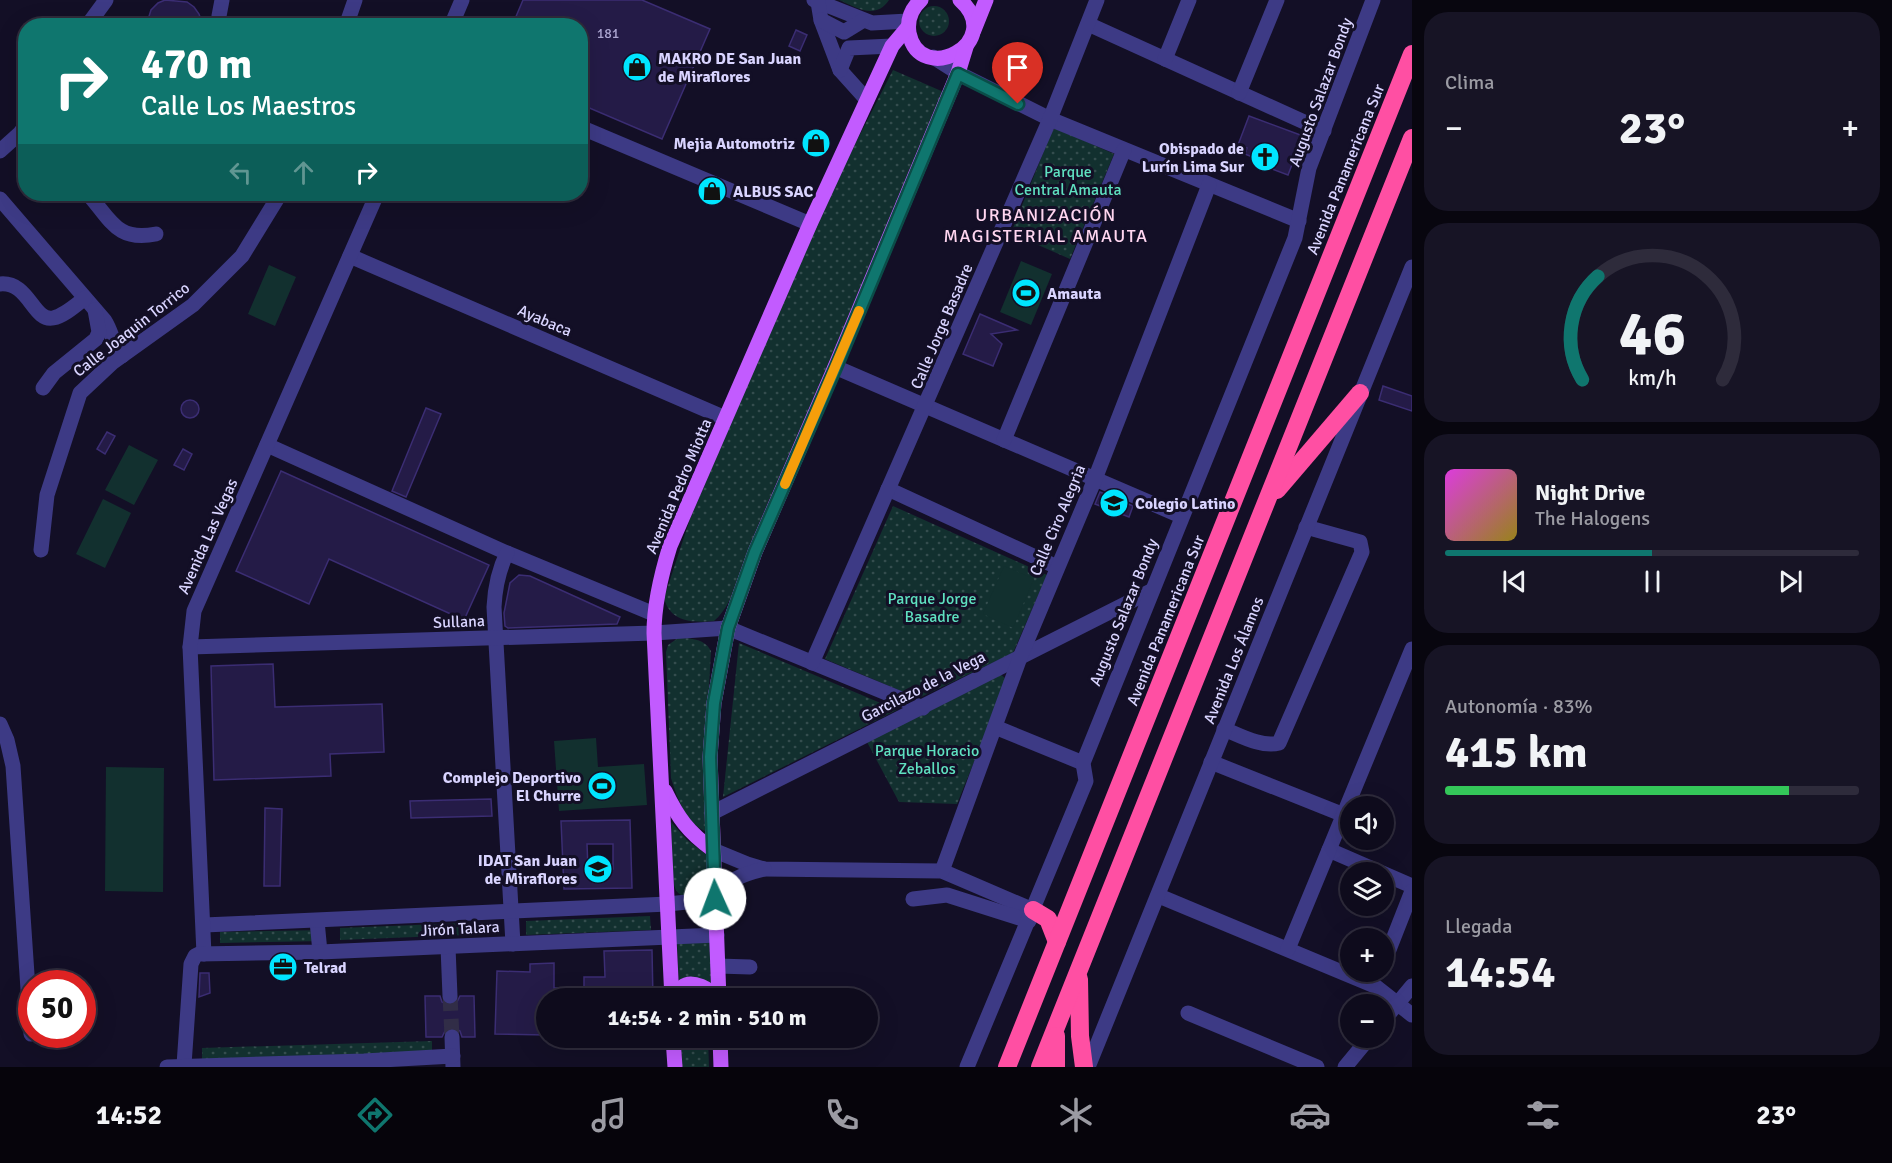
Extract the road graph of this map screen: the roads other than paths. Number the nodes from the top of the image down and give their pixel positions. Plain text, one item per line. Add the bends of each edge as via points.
1 (106, 0) edge
2 (222, 0) edge
3 (355, 0) edge
4 (462, 0) edge
5 (921, 0) edge
6 (960, 0) edge
7 (986, 0) edge
8 (1097, 0) edge
9 (1189, 0) edge
10 (1277, 0) edge
11 (1373, 0) edge
12 (816, 1) edge
13 (219, 16) dead end
14 (93, 18) edge
15 (349, 18) edge
16 (454, 18) edge
17 (820, 20) junction
18 (862, 21) junction
19 (908, 24) junction
20 (1088, 24) junction
21 (844, 32) junction
22 (972, 33) junction
23 (892, 46) junction
24 (966, 47) junction
25 (849, 48) junction
26 (1412, 54) edge
27 (933, 57) junction
28 (1166, 59) junction
29 (840, 70) junction
30 (958, 74) junction
31 (1239, 93) junction
32 (867, 100) junction
33 (1050, 118) junction
34 (588, 130) edge
35 (1324, 131) junction
36 (18, 135) edge
37 (1412, 138) edge
38 (1125, 150) junction
39 (0, 151) edge
40 (1209, 185) junction
41 (0, 199) edge
42 (94, 201) edge
43 (276, 201) edge
44 (374, 201) edge
45 (1299, 221) junction
46 (810, 224) junction
47 (156, 234) dead end
48 (350, 256) junction
49 (1412, 267) edge
50 (0, 284) edge
51 (1407, 296) edge
52 (90, 304) junction
53 (122, 356) junction
54 (836, 367) junction
55 (43, 388) dead end
56 (1360, 393) junction
57 (926, 406) junction
58 (725, 418) junction
59 (1004, 440) junction
60 (267, 445) junction
61 (1095, 479) junction
62 (888, 489) junction
63 (1267, 503) junction
64 (1181, 516) junction
65 (1306, 527) junction
66 (41, 550) dead end
67 (507, 553) junction
68 (1058, 567) junction
69 (1151, 591) junction
70 (654, 614) junction
71 (728, 628) junction
72 (654, 633) junction
73 (495, 638) junction
74 (190, 647) junction
75 (1412, 649) edge
76 (1021, 656) junction
77 (812, 663) junction
78 (923, 708) junction
79 (0, 724) edge
80 (995, 727) junction
81 (1224, 729) junction
82 (1211, 762) junction
83 (1083, 763) junction
84 (662, 786) junction
85 (1352, 796) edge
86 (712, 813) junction
87 (1340, 813) edge
88 (1340, 824) edge
89 (713, 850) junction
90 (1329, 850) junction
91 (764, 869) junction
92 (942, 871) junction
93 (1412, 886) edge
94 (1412, 891) edge
95 (1159, 896) junction
96 (715, 899) junction
97 (913, 899) dead end
98 (668, 904) junction
99 (510, 912) junction
100 (1031, 915) junction
101 (317, 921) junction
102 (204, 925) junction
103 (717, 934) junction
104 (670, 937) junction
105 (1394, 937) edge
106 (1057, 942) junction
107 (513, 944) junction
108 (448, 947) junction
109 (1288, 949) junction
110 (320, 952) junction
111 (204, 954) junction
112 (718, 966) junction
113 (750, 967) dead end
114 (1340, 967) edge
115 (1079, 968) junction
116 (27, 970) edge
117 (1380, 982) edge
118 (1412, 986) edge
119 (672, 988) edge
120 (680, 988) edge
121 (701, 988) edge
122 (718, 988) edge
123 (450, 996) tunnel mouth
124 (1398, 1003) junction
125 (1394, 1008) edge
126 (1188, 1013) dead end
127 (1412, 1015) edge
128 (1056, 1026) junction
129 (452, 1037) tunnel mouth
130 (674, 1048) edge
131 (720, 1048) edge
132 (1361, 1048) edge
133 (453, 1062) edge
134 (364, 1064) edge
135 (184, 1065) junction
136 (167, 1067) edge
137 (675, 1067) edge
138 (721, 1067) edge
139 (967, 1067) edge
140 (1007, 1067) edge
141 (1040, 1067) edge
142 (1056, 1067) edge
143 (1086, 1067) edge
144 (1317, 1067) edge
145 (1345, 1067) edge

1 - 14 street
2 - 13 street
3 - 15 street
4 - 16 street
5 - 19 main road, Avenida Pedro Miotta via 913,8
6 - 22 main road via 972,17
7 - 22 main road
8 - 20 street, Calle Jorge Basadre
9 - 28 street
10 - 31 street
11 - 35 street, Augusto Salazar Bondy
12 - 17 street
12 - 18 street
17 - 21 street
17 - 29 street
18 - 19 street
18 - 21 street
19 - 23 main road, Avenida Pedro Miotta
19 - 27 main road via 915,46
20 - 28 street
20 - 33 street, Calle Jorge Basadre
21 - 25 street
22 - 24 main road
23 - 25 street
23 - 32 main road, Avenida Pedro Miotta
24 - 27 main road via 951,57
24 - 30 main road
25 - 29 street
26 - 106 highway, Avenida Panamericana Sur
27 - 30 street
28 - 31 street
29 - 32 street
30 - 33 street
30 - 54 main road
31 - 35 street
32 - 46 main road, Avenida Pedro Miotta
33 - 38 street
33 - 57 street, Calle Jorge Basadre
34 - 46 street
35 - 45 street, Augusto Salazar Bondy via 1310,168
36 - 39 street
37 - 63 highway
38 - 40 street
38 - 59 street
40 - 45 street
40 - 61 street, Calle Ciro Alegria
41 - 52 street
42 - 47 street via 121,232 139,237
43 - 53 street, Calle Joaquin Torrico via 242,256 193,305
44 - 48 street, Avenida Las Vegas
45 - 64 street, Augusto Salazar Bondy
46 - 58 main road, Avenida Pedro Miotta
48 - 58 street, Ayabaca
48 - 60 street, Avenida Las Vegas
49 - 51 street, Avenida Los Álamos
50 - 52 street via 17,287 47,318
51 - 56 street, Avenida Los Álamos
52 - 53 street via 109,328
52 - 55 street via 99,332 96,339 54,373
53 - 66 street, Calle Joaquin Torrico via 77,398 47,495
54 - 57 street
54 - 71 main road via 755,552
56 - 63 highway
56 - 65 street, Avenida Los Álamos
57 - 59 street
57 - 62 street, Calle Jorge Basadre
58 - 70 main road, Avenida Pedro Miotta via 670,546
59 - 61 street
60 - 67 street
60 - 74 street, Avenida Las Vegas via 194,610
61 - 64 street
61 - 68 street, Calle Ciro Alegria
62 - 68 street
62 - 77 street, Calle Jorge Basadre
63 - 115 highway
64 - 69 street, Augusto Salazar Bondy
65 - 81 street, Avenida Los Álamos
65 - 81 street via 1360,542 1362,552 1278,743 1250,739
67 - 70 street
67 - 73 street via 495,585
68 - 76 street, Calle Ciro Alegria
69 - 76 street, Garcilazo de la Vega
69 - 83 street, Augusto Salazar Bondy
70 - 72 main road, Avenida Pedro Miotta
71 - 72 street, Sullana
71 - 77 street
71 - 86 main road via 714,703 710,757
72 - 73 street, Sullana
72 - 84 main road, Avenida Pedro Miotta
73 - 74 street, Sullana
73 - 99 street
74 - 102 street, Avenida Las Vegas
75 - 85 street
76 - 78 street, Garcilazo de la Vega
76 - 80 street, Calle Ciro Alegria
77 - 78 street
78 - 86 street, Garcilazo de la Vega
79 - 116 street via 14,765
80 - 83 street
80 - 92 street, Calle Ciro Alegria
81 - 82 street, Avenida Los Álamos
82 - 87 street
82 - 95 street, Avenida Los Álamos
83 - 100 street, Augusto Salazar Bondy via 1086,781
84 - 89 main road via 687,829
84 - 98 main road, Avenida Pedro Miotta
86 - 89 main road
88 - 90 street
89 - 91 street
89 - 96 main road
90 - 93 street
90 - 109 street
91 - 92 street
91 - 96 street via 736,877
92 - 100 street
94 - 105 street
95 - 109 street
95 - 143 street, Avenida Los Álamos
96 - 98 street, Jirón Talara
96 - 103 main road
97 - 100 street via 947,895
98 - 99 street, Jirón Talara
98 - 104 main road, Avenida Pedro Miotta
99 - 101 street, Jirón Talara
99 - 107 street
100 - 106 highway via 1048,919
100 - 139 street, Augusto Salazar Bondy
101 - 102 street, Jirón Talara
101 - 110 street
102 - 111 street, Avenida Las Vegas
103 - 104 street, Jirón Talara
103 - 112 main road
104 - 107 street, Jirón Talara
104 - 119 main road, Avenida Pedro Miotta
106 - 140 highway, Avenida Panamericana Sur
107 - 108 street, Jirón Talara
108 - 110 street, Jirón Talara
108 - 123 street
109 - 114 street
110 - 111 street, Jirón Talara
111 - 135 street via 195,956 191,964
112 - 113 street
112 - 122 main road
115 - 128 highway
115 - 143 highway via 1080,1036
117 - 124 street
118 - 124 street
120 - 121 main road
124 - 125 street
124 - 127 street
126 - 144 street
128 - 141 highway
128 - 142 highway
129 - 133 street
130 - 137 main road
131 - 138 main road
132 - 145 street
133 - 134 street
134 - 135 street
135 - 136 street

